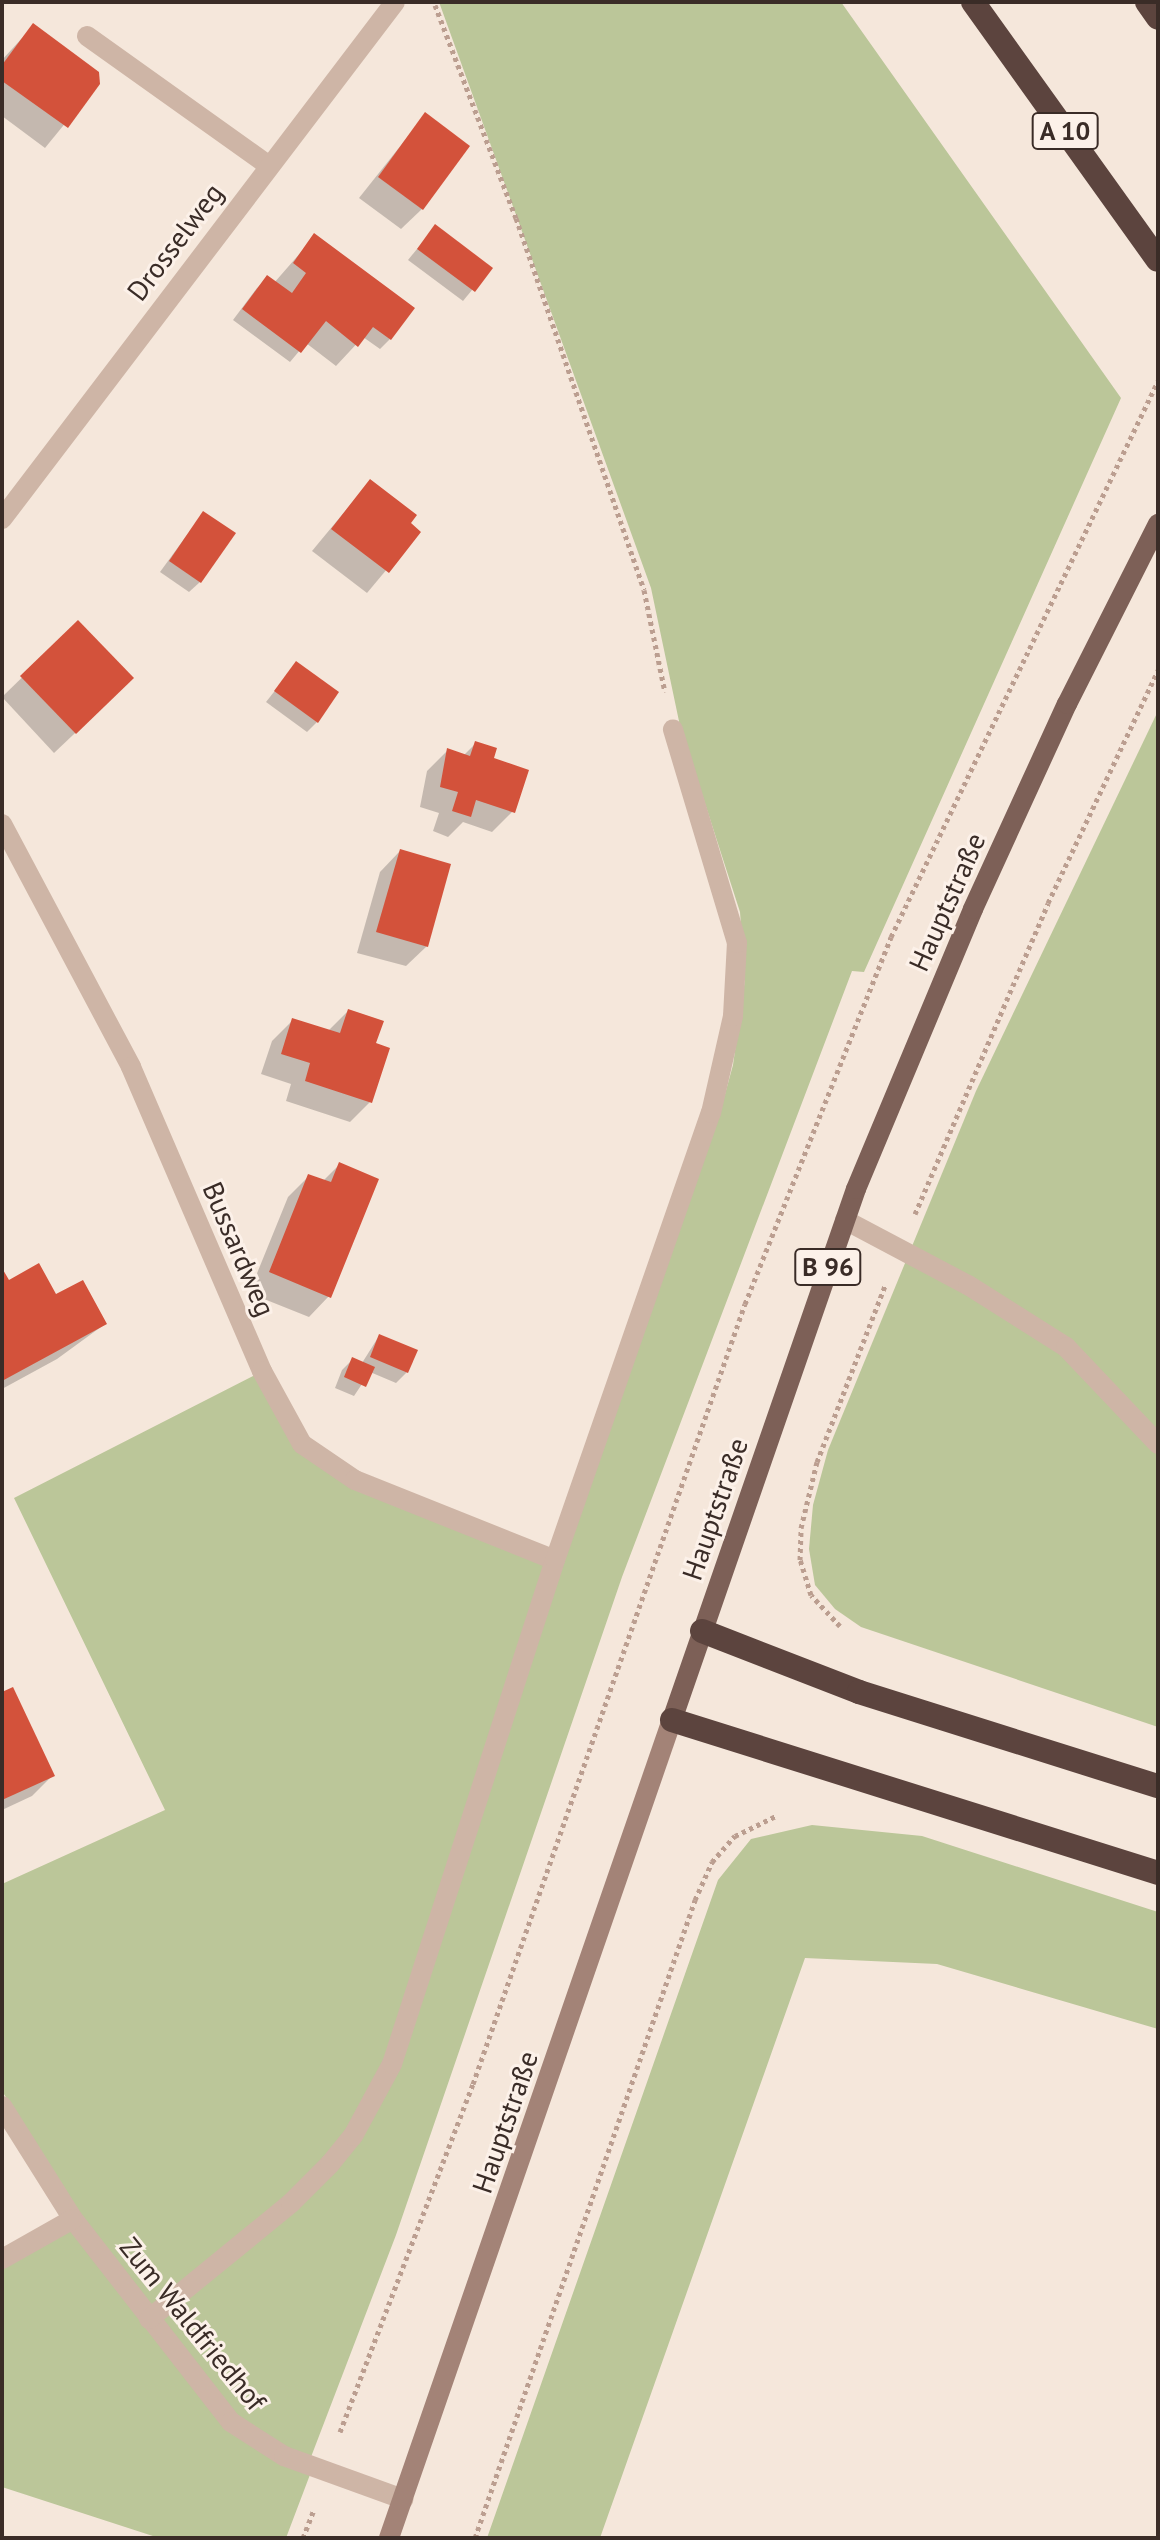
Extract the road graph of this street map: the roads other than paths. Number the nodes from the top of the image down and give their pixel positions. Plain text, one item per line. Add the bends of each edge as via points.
1 (395, 2) edge
2 (973, 2) edge
3 (1147, 2) edge
4 (1158, 18) edge
5 (87, 36) dead end
6 (268, 165) junction
7 (1158, 260) edge
8 (2, 519) edge
9 (1158, 524) edge
10 (673, 729) road end
11 (2, 824) edge
12 (845, 1220) junction
13 (1158, 1444) edge
14 (555, 1560) junction
15 (702, 1631) junction
16 (672, 1720) junction
17 (1158, 1786) edge
18 (1158, 1873) edge
19 (2, 2106) edge
20 (73, 2219) junction
21 (2, 2259) edge
22 (149, 2319) junction
23 (403, 2499) junction
24 (389, 2538) edge

1 - 6 street, Drosselweg
2 - 7 highway, A 10
3 - 4 highway
5 - 6 street
6 - 8 street, Drosselweg
9 - 12 main road, Hauptstraße / B 96 via 973,909
10 - 14 street via 731,913 738,955 733,1016 711,1113
11 - 14 street, Bussardweg via 131,1067 262,1371 302,1444 355,1480
12 - 13 street via 901,1247 1066,1347
12 - 15 main road, Hauptstraße / B 96
14 - 22 street via 410,2020 372,2104 353,2136 291,2203
15 - 16 main road, Hauptstraße
15 - 17 highway via 859,1692
16 - 18 highway
16 - 23 main road, Hauptstraße
19 - 20 street, Zum Waldfriedhof
20 - 21 street
20 - 22 street, Zum Waldfriedhof
22 - 23 street, Zum Waldfriedhof via 231,2422 258,2444
23 - 24 main road, Hauptstraße

